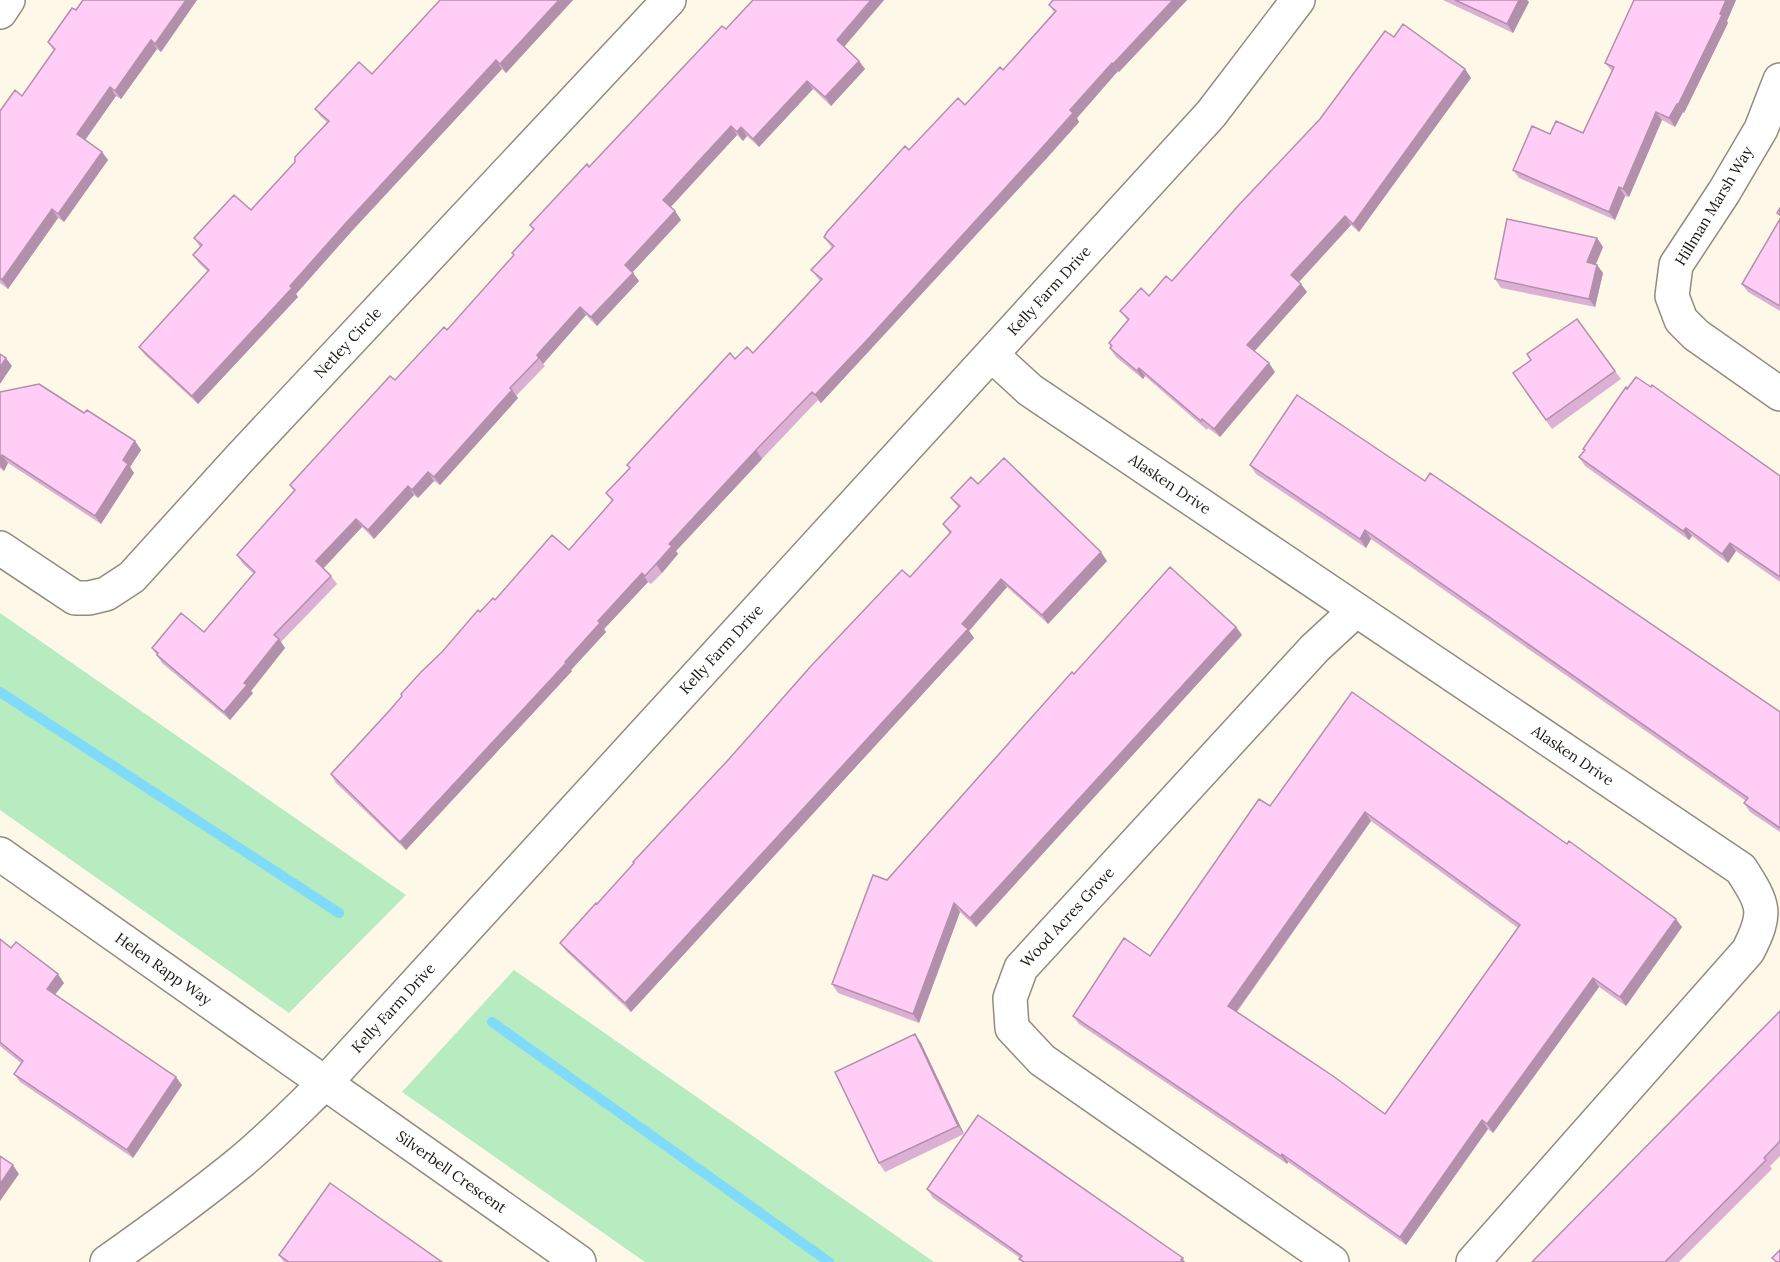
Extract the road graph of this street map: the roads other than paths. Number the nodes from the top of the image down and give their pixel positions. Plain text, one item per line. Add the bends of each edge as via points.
1 (8, 0) edge
2 (669, 0) edge
3 (1298, 0) edge
4 (0, 12) edge
5 (1780, 80) edge
6 (992, 355) junction
7 (1780, 394) edge
8 (0, 548) edge
9 (1355, 611) junction
10 (0, 854) edge
11 (325, 1083) junction
12 (107, 1262) edge
13 (579, 1262) edge
14 (1332, 1262) edge
15 (1473, 1262) edge

1 - 4 street
2 - 8 street, Netley Circle via 132,577 106,594 75,598
3 - 6 street, Kelly Farm Drive via 1211,114
5 - 7 street, Hillman Marsh Way via 1761,129 1676,265 1672,296 1681,320 1696,335
6 - 9 street, Alasken Drive via 1030,390
6 - 11 street, Kelly Farm Drive
9 - 14 street, Wood Acres Grove via 1315,648 1021,968 1010,998 1012,1028 1042,1060
9 - 15 street, Alasken Drive via 1741,869 1757,894 1762,914 1748,951
10 - 11 street, Helen Rapp Way
11 - 12 street, Kelly Farm Drive via 238,1164
11 - 13 street, Silverbell Crescent

